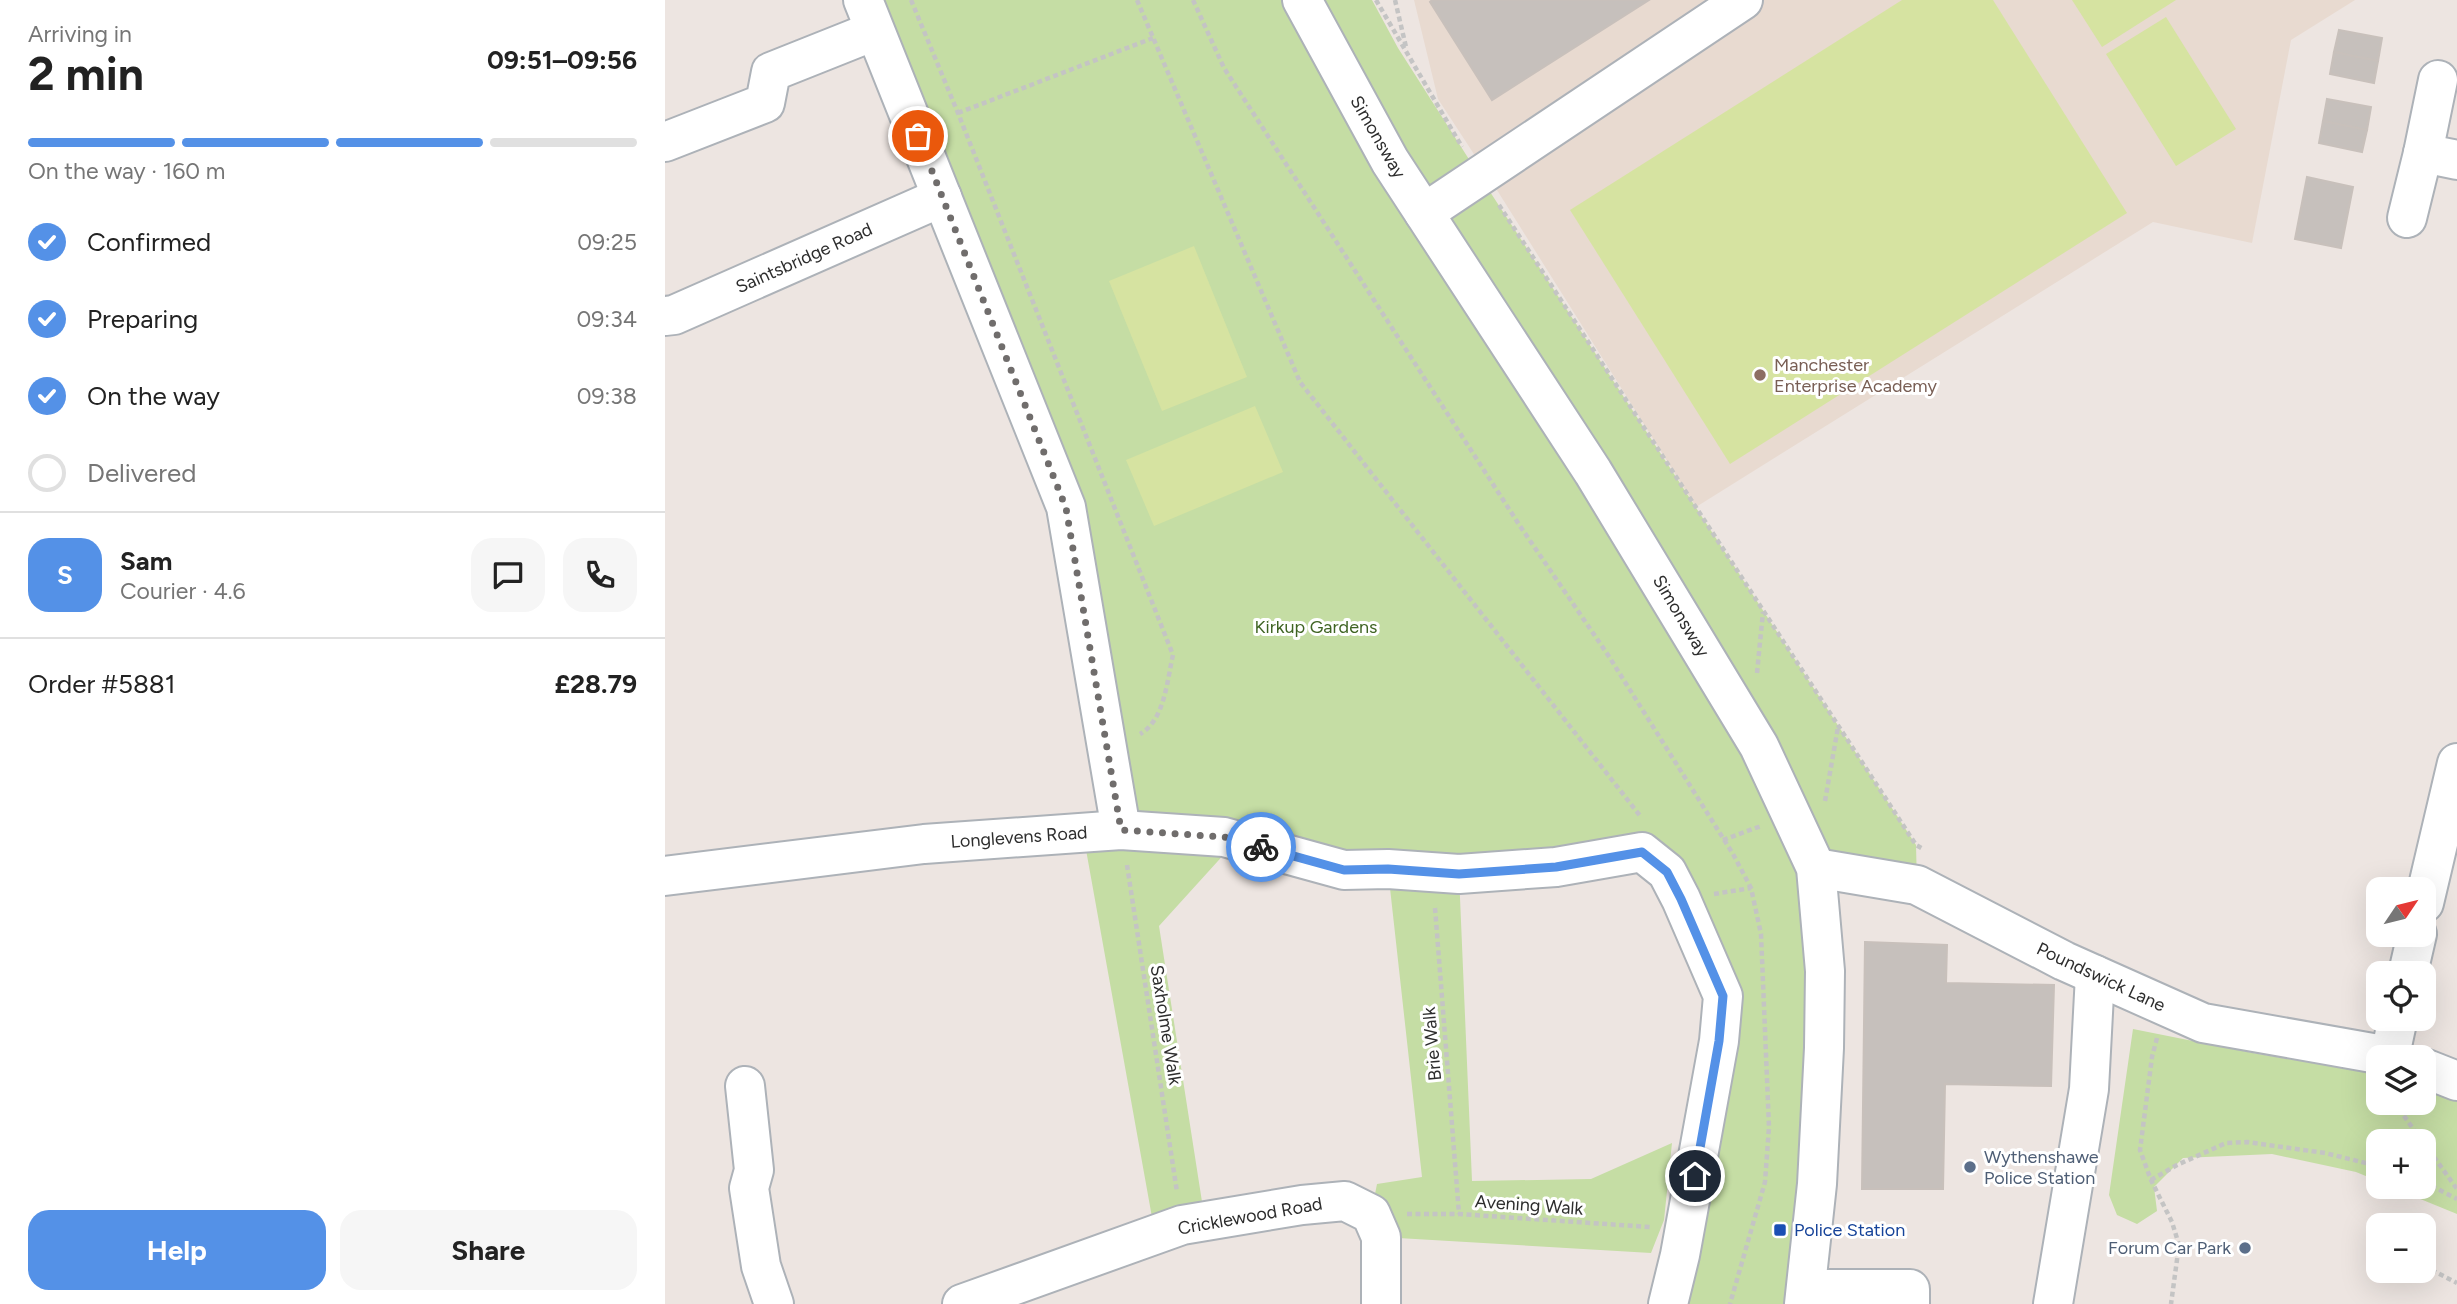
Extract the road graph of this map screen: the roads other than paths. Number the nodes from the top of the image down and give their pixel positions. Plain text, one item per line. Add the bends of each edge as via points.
1 (1302, 0) edge
2 (1744, 0) edge
3 (868, 16) edge
4 (2438, 80) dead end
5 (665, 142) edge
6 (2440, 157) edge
7 (942, 197) junction
8 (1424, 213) junction
9 (2407, 218) dead end
10 (665, 316) edge
11 (2457, 762) edge
12 (1121, 830) junction
13 (1816, 868) junction
14 (665, 876) edge
15 (2430, 877) edge
16 (2095, 975) junction
17 (2366, 1045) edge
18 (2436, 1069) edge
19 (2457, 1081) edge
20 (745, 1086) dead end
21 (1805, 1296) edge
22 (1910, 1297) edge
23 (774, 1304) edge
24 (962, 1304) edge
25 (1381, 1304) edge
26 (1668, 1304) edge
27 (2053, 1304) edge

1 - 8 street, Simonsway
2 - 8 street
3 - 5 street via 771,72 765,103
3 - 7 street
4 - 6 street
6 - 9 street
7 - 10 street, Saintsbridge Road
7 - 12 street via 1066,508
8 - 13 street, Simonsway via 1593,472 1759,746
11 - 15 street
12 - 14 street, Longlevens Road via 924,844
12 - 26 street, Longlevens Road via 1224,837 1344,870 1459,874 1556,867 1642,852 1667,872 1723,996 1719,1041
13 - 16 street, Poundswick Lane via 1917,885
13 - 21 street, Simonsway via 1825,971 1824,1048 1818,1184
16 - 17 street, Poundswick Lane via 2203,1023
16 - 27 street via 2089,1089
18 - 19 street, Poundswick Lane
20 - 23 street via 754,1170 749,1188 761,1266
21 - 22 street
24 - 25 street, Cricklewood Road via 1182,1225 1345,1201 1371,1214 1381,1237

